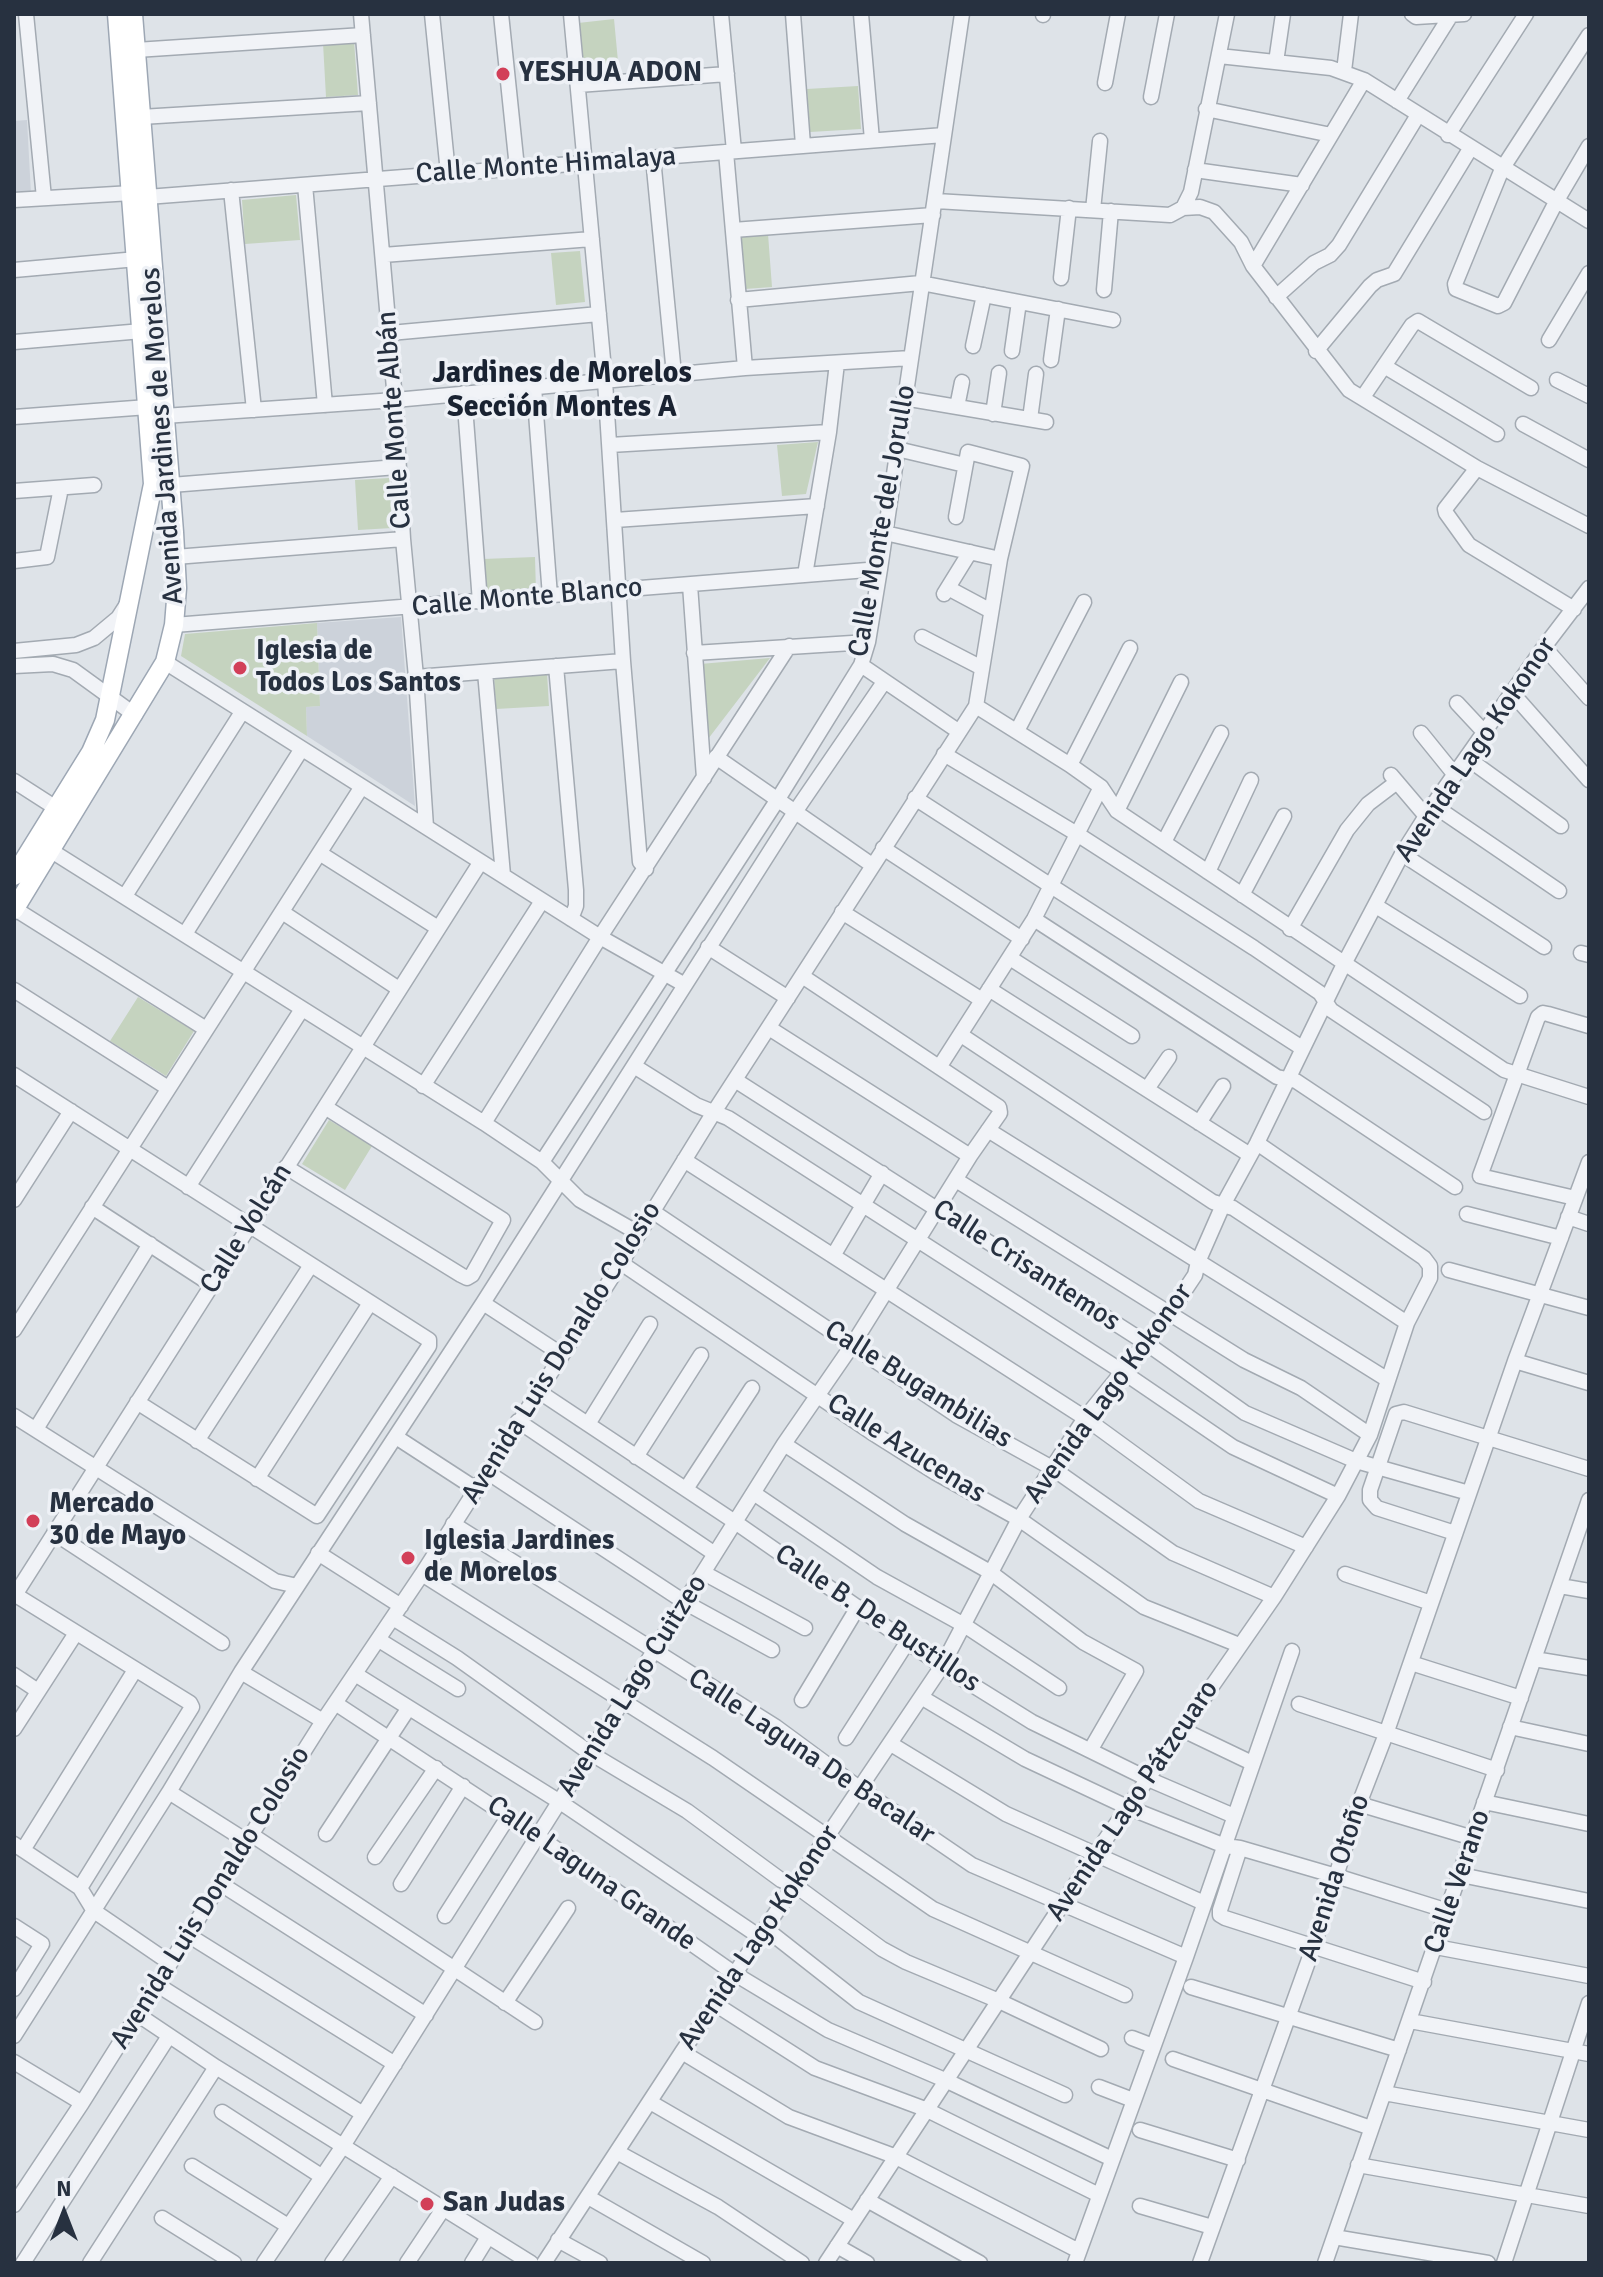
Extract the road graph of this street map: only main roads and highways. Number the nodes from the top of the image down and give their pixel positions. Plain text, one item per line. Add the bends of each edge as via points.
1 (117, 14) edge
2 (133, 14) edge
3 (137, 157) junction
4 (140, 195) junction
5 (156, 411) junction
6 (174, 532) junction
7 (144, 533) junction
8 (14, 876) edge
9 (14, 909) edge

1 - 3 main road, Avenida Jardines de Morelos
2 - 3 main road, Avenida Jardines de Morelos via 141,117
3 - 4 main road, Avenida Jardines de Morelos
4 - 5 main road, Avenida Jardines de Morelos
4 - 5 main road, Avenida Jardines de Morelos via 142,331
5 - 6 main road, Avenida Jardines de Morelos
5 - 7 main road, Avenida Jardines de Morelos via 153,484
6 - 7 main road
6 - 9 main road, Avenida Jardines de Morelos via 177,588 165,662
7 - 8 main road, Avenida Jardines de Morelos via 105,720 91,752

